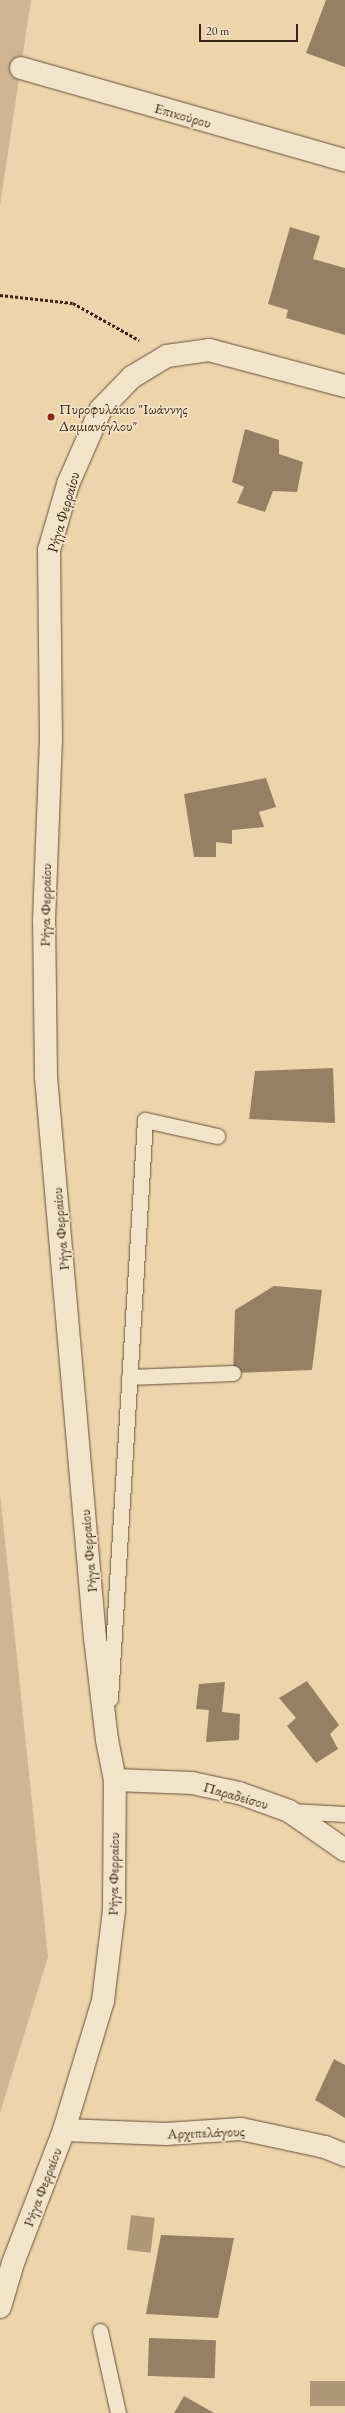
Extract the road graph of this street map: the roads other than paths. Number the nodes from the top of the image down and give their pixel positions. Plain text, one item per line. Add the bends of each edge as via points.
1 (21, 68) dead end
2 (345, 160) edge
3 (345, 386) edge
4 (218, 1136) dead end
5 (233, 1373) dead end
6 (129, 1376) junction
7 (107, 1740) junction
8 (115, 1780) junction
9 (289, 1811) junction
10 (345, 1814) edge
11 (345, 1850) edge
12 (64, 2130) junction
13 (345, 2155) edge
14 (0, 2307) edge
15 (100, 2331) dead end
16 (118, 2413) edge

1 - 2 street, Επικούρου
3 - 7 street, Ρήγα Φερραίου via 209,350 168,356 132,377 102,409 68,484 49,550 51,741 44,921 46,1077 95,1638
4 - 6 lane via 145,1120
5 - 6 lane
6 - 7 lane
7 - 8 street, Ρήγα Φερραίου
8 - 9 street, Παραδείσου via 192,1783 238,1793
8 - 12 street, Ρήγα Φερραίου via 114,1910 103,2001
9 - 10 lane
9 - 11 street, Παραδείσου
12 - 13 street, Αρχιπελάγους via 166,2134 241,2129 326,2147
12 - 14 street, Ρήγα Φερραίου via 13,2263
15 - 16 lane

